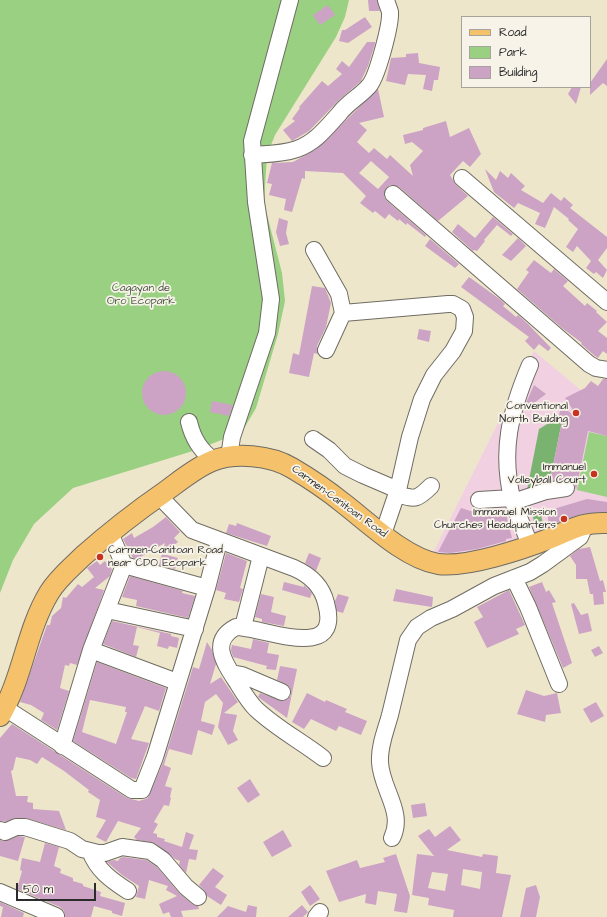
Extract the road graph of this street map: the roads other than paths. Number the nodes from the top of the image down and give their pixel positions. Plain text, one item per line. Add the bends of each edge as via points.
1 (290, 0) edge
2 (386, 0) edge
3 (252, 155) junction
4 (462, 178) dead end
5 (393, 194) dead end
6 (314, 250) dead end
7 (607, 302) edge
8 (343, 313) junction
9 (326, 350) dead end
10 (530, 365) dead end
11 (605, 367) edge
12 (189, 422) dead end
13 (313, 439) dead end
14 (221, 459) junction
15 (430, 486) dead end
16 (566, 488) dead end
17 (397, 492) junction
18 (159, 496) junction
19 (479, 500) dead end
20 (513, 500) junction
21 (586, 523) junction
22 (607, 523) edge
23 (110, 533) junction
24 (383, 534) junction
25 (219, 541) junction
26 (530, 545) junction
27 (261, 556) junction
28 (124, 565) junction
29 (514, 578) junction
30 (207, 588) junction
31 (107, 610) junction
32 (243, 627) junction
33 (195, 629) junction
34 (91, 650) junction
35 (231, 673) junction
36 (177, 682) junction
37 (559, 684) dead end
38 (282, 692) dead end
39 (2, 712) edge
40 (62, 746) junction
41 (323, 758) dead end
42 (0, 830) edge
43 (392, 838) dead end
44 (90, 851) junction
45 (128, 891) dead end
46 (0, 892) edge
47 (198, 897) dead end
48 (56, 916) dead end

1 - 3 street via 255,129
2 - 3 street via 390,12 389,25 375,76 369,87 350,101 328,128 312,141 298,149
3 - 14 street via 256,202 270,286 270,318 232,437
4 - 7 street
5 - 11 street via 586,361 596,368
6 - 8 street via 339,294
8 - 9 street
8 - 17 street via 448,304 457,306 464,313 465,325 462,336 434,375 422,399
10 - 20 street via 515,405 507,442 507,469
12 - 14 street via 193,437 204,453
13 - 17 street via 345,466
14 - 18 main road via 198,468
14 - 24 main road, Carmen-Canitoan Road via 264,458 289,466
15 - 17 street via 420,497 414,498
16 - 20 street via 546,490
17 - 24 street
18 - 23 main road via 133,513
18 - 25 street via 186,526
19 - 20 street
20 - 26 street
21 - 22 main road, Carmen-Canitoan Road
21 - 26 main road, Carmen-Canitoan Road
21 - 29 street via 576,541 530,572
23 - 28 street
23 - 39 main road via 60,578 50,591 40,609 16,682
24 - 26 main road, Carmen-Canitoan Road via 426,561 446,565 457,565
25 - 27 street
25 - 30 street
27 - 32 street
27 - 32 street via 306,573 322,590 327,604 328,622 325,631 317,637 299,638
28 - 30 street
28 - 31 street
29 - 37 street
29 - 43 street via 431,618 417,627 408,640 380,749 382,779 397,822
30 - 33 street
31 - 33 street
31 - 34 street
32 - 35 street via 236,627 230,631 221,645 221,653
33 - 36 street
34 - 36 street
34 - 40 street
35 - 38 street
35 - 41 street via 255,708
36 - 40 street via 155,757 142,790 132,790
39 - 40 street
42 - 44 street via 5,832 16,827 25,827 70,841
44 - 45 street via 93,860 106,876
44 - 47 street via 105,853 122,847 150,851 163,860
46 - 48 street

